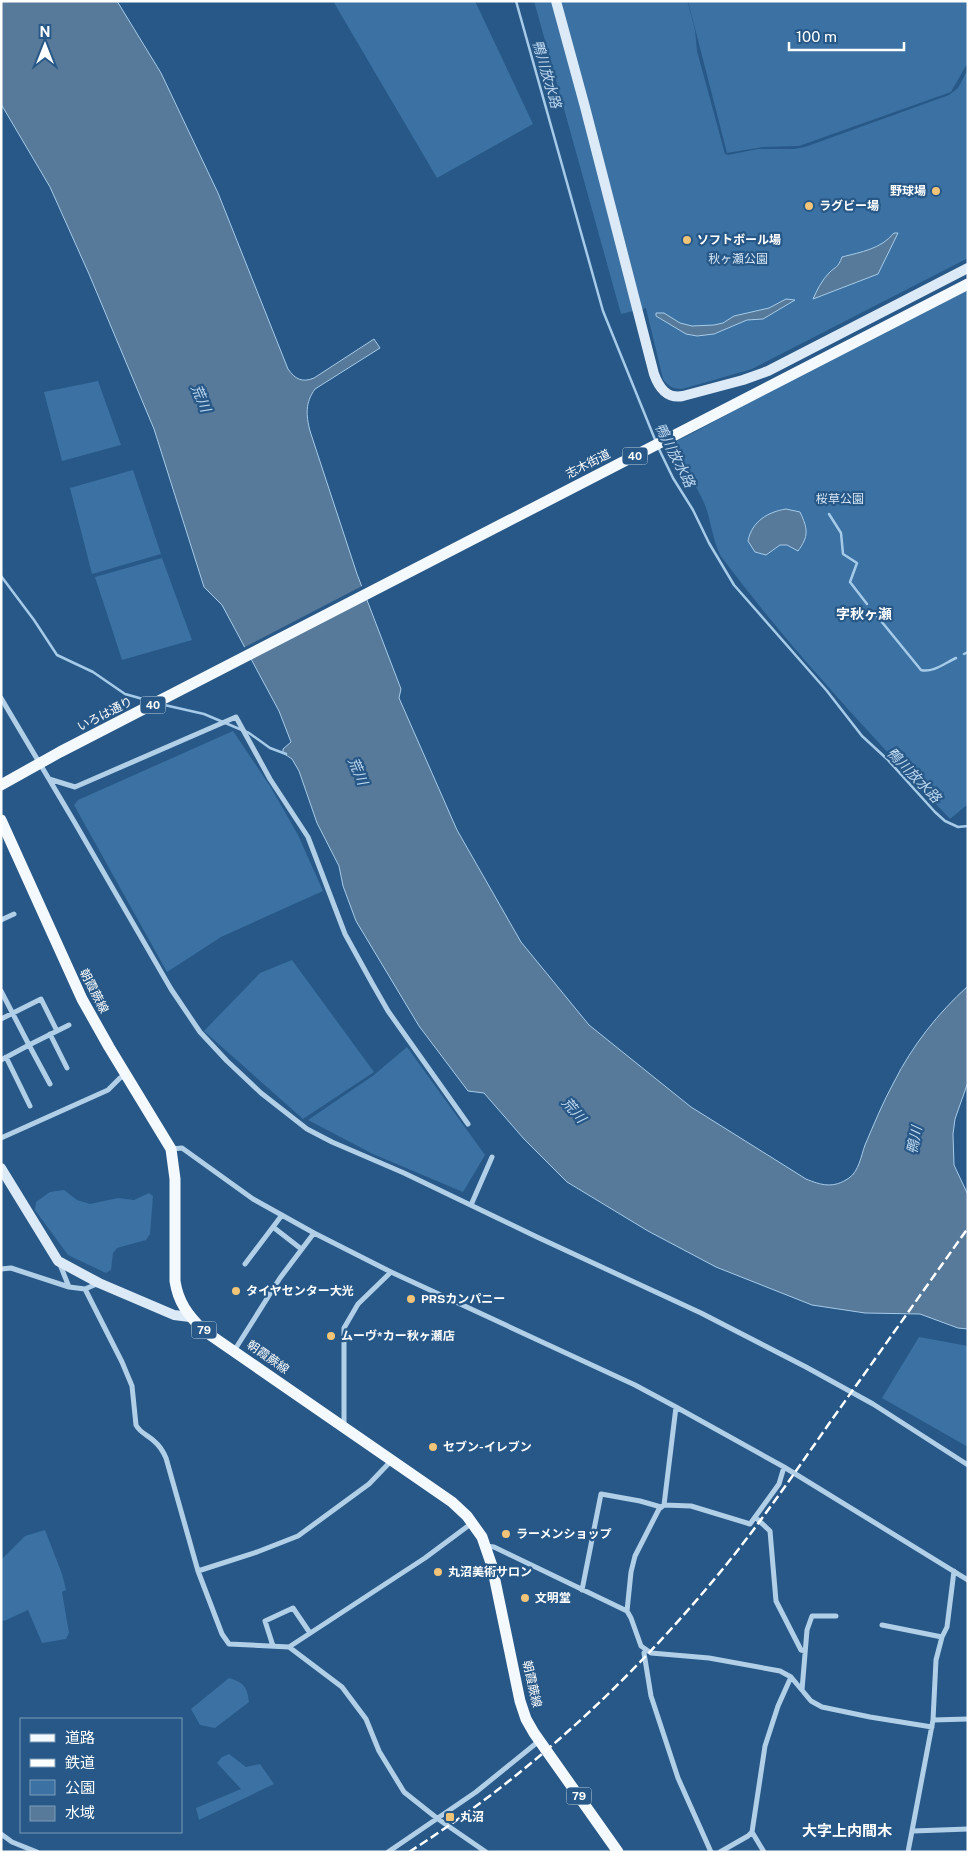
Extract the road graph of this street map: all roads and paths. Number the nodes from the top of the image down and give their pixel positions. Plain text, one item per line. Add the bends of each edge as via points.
1 (556, 1) edge
2 (968, 268) edge
3 (968, 284) edge
4 (302, 628) joint
5 (1, 698) edge
6 (49, 779) junction
7 (3, 784) edge
8 (1, 820) edge
9 (14, 914) dead end
10 (1, 920) edge
11 (1, 991) edge
12 (13, 1013) junction
13 (1, 1019) edge
14 (68, 1025) dead end
15 (57, 1031) junction
16 (50, 1034) junction
17 (29, 1045) junction
18 (4, 1059) edge
19 (67, 1068) dead end
20 (126, 1074) junction
21 (50, 1084) dead end
22 (30, 1106) dead end
23 (468, 1124) dead end
24 (1, 1138) edge
25 (171, 1149) junction
26 (492, 1157) dead end
27 (1, 1168) edge
28 (472, 1205) junction
29 (282, 1215) junction
30 (273, 1227) junction
31 (314, 1233) junction
32 (300, 1248) junction
33 (58, 1261) junction
34 (245, 1264) dead end
35 (1, 1269) edge
36 (391, 1272) junction
37 (99, 1283) junction
38 (69, 1287) junction
39 (85, 1289) junction
40 (190, 1317) junction
41 (234, 1351) junction
42 (676, 1407) junction
43 (344, 1426) junction
44 (392, 1460) junction
45 (968, 1464) edge
46 (784, 1467) junction
47 (662, 1506) junction
48 (755, 1517) junction
49 (472, 1523) junction
50 (486, 1546) junction
51 (198, 1571) junction
52 (954, 1571) junction
53 (968, 1580) edge
54 (582, 1590) junction
55 (627, 1612) junction
56 (836, 1616) dead end
57 (882, 1625) dead end
58 (310, 1633) junction
59 (942, 1636) junction
60 (273, 1646) junction
61 (289, 1647) junction
62 (646, 1650) junction
63 (805, 1651) junction
64 (791, 1677) junction
65 (802, 1690) junction
66 (968, 1719) edge
67 (933, 1720) junction
68 (932, 1727) junction
69 (539, 1741) junction
70 (438, 1819) junction
71 (968, 1829) edge
72 (913, 1831) junction
73 (752, 1832) junction
74 (1, 1834) edge
75 (37, 1852) edge
76 (388, 1852) edge
77 (486, 1852) edge
78 (618, 1852) edge
79 (711, 1852) edge
80 (720, 1852) edge
81 (764, 1852) edge
82 (908, 1852) edge

1 - 2 street via 654,374 667,394 683,396 768,371
3 - 4 main road, 志木街道 / 40
4 - 7 main road, いろは通り / 40
5 - 6 street
6 - 23 street via 75,787 236,717 270,779 308,837 345,934 372,983 407,1039
6 - 28 street via 171,989 200,1032 227,1061 261,1094 307,1129
8 - 20 main road, 朝霞蕨線 / 79 via 73,981
9 - 10 street
11 - 12 street
12 - 13 street
12 - 15 street via 41,999
12 - 17 street
14 - 15 street
15 - 16 street
16 - 17 street
16 - 19 street
17 - 18 street
17 - 21 street
18 - 22 street
20 - 24 street via 108,1090
20 - 25 main road, 朝霞蕨線 / 79
25 - 29 street via 182,1148
25 - 40 main road, 朝霞蕨線 / 79 via 175,1170 175,1281 180,1300
26 - 28 street
27 - 33 street
28 - 45 street via 701,1313 806,1367
29 - 30 street
29 - 31 street
30 - 32 street
30 - 34 street
31 - 32 street
31 - 36 street
32 - 41 street
33 - 37 street
33 - 38 street
35 - 38 street via 11,1268
36 - 42 street via 570,1354
36 - 43 street via 358,1304 344,1328
37 - 39 street
37 - 40 street via 174,1315
38 - 39 street
39 - 51 street via 132,1386 136,1425 158,1444 166,1458
40 - 41 main road, 朝霞蕨線 / 79
41 - 43 main road, 朝霞蕨線 / 79
42 - 46 street
42 - 47 street
43 - 44 main road, 朝霞蕨線 / 79
44 - 49 main road, 朝霞蕨線 / 79 via 452,1502
44 - 51 street via 368,1484 298,1536
46 - 48 street via 779,1484
46 - 52 street
47 - 48 street via 691,1506 750,1524
47 - 54 street via 601,1494
47 - 55 street via 635,1556 630,1572
48 - 63 street via 770,1531 776,1602 801,1650
49 - 50 main road, 朝霞蕨線 / 79
49 - 58 street via 425,1558
50 - 54 street
50 - 69 main road, 朝霞蕨線 / 79 via 520,1701
51 - 60 street via 222,1634 229,1644
52 - 53 street
52 - 59 street via 947,1627
54 - 55 street
55 - 62 street via 641,1646
56 - 63 street via 812,1616 806,1630
57 - 59 street
58 - 60 street via 292,1608 264,1621
58 - 61 street
59 - 67 street via 936,1660
60 - 61 street
61 - 70 street via 342,1687 366,1719 379,1750 404,1792
62 - 64 street via 765,1668
62 - 79 street via 651,1696 678,1778
63 - 65 street
64 - 65 street
64 - 73 street via 765,1746
65 - 68 street via 811,1701 822,1707
66 - 67 street
67 - 68 street
68 - 72 street
69 - 70 street
69 - 78 main road, 朝霞蕨線 / 79
70 - 76 street
70 - 77 street
71 - 72 street
72 - 82 street
73 - 80 street
73 - 81 street
74 - 75 street

